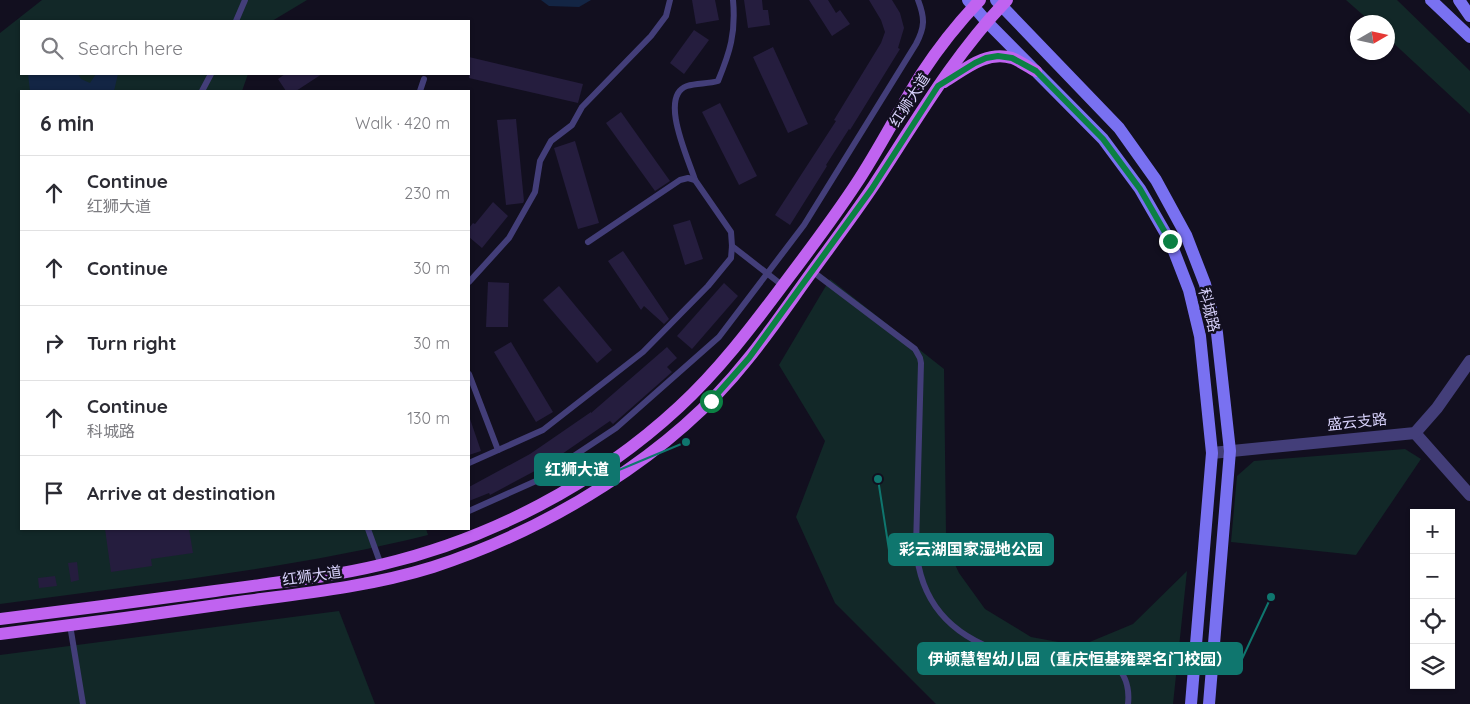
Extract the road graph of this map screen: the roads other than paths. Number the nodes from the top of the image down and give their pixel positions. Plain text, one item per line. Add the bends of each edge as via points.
1 (245, 0) edge
2 (670, 0) edge
3 (733, 0) edge
4 (918, 0) edge
5 (1431, 0) edge
6 (1459, 0) edge
7 (974, 2) edge
8 (1002, 2) edge
9 (1470, 16) edge
10 (236, 20) edge
11 (986, 22) junction
12 (1470, 37) edge
13 (1036, 71) junction
14 (210, 75) edge
15 (424, 79) dead end
16 (938, 86) junction
17 (203, 90) edge
18 (420, 90) edge
19 (696, 180) junction
20 (588, 242) dead end
21 (732, 246) junction
22 (812, 271) junction
23 (767, 274) junction
24 (470, 281) edge
25 (782, 286) junction
26 (1470, 361) edge
27 (470, 377) edge
28 (1415, 433) junction
29 (498, 450) junction
30 (1230, 451) junction
31 (1212, 453) junction
32 (470, 463) edge
33 (1470, 495) edge
34 (470, 511) edge
35 (368, 530) edge
36 (381, 565) junction
37 (0, 617) edge
38 (70, 625) junction
39 (0, 634) edge
40 (83, 704) edge
41 (1128, 704) edge
42 (1191, 704) edge
43 (1209, 704) edge

1 - 10 lane
2 - 24 lane via 666,16 651,36 582,106 572,125 551,141 540,161 535,192 509,238
3 - 19 lane via 735,21 730,52 718,82 686,87 675,97 676,120
4 - 23 lane via 923,32 804,225
5 - 12 main road
6 - 9 main road
7 - 11 main road, 科城路
7 - 25 main road, 红狮大道 via 923,71 856,184
8 - 11 main road, 红狮大道
8 - 30 main road, 科城路 via 1119,128 1156,180 1186,235 1217,333
11 - 13 main road, 科城路
11 - 16 main road, 红狮大道
13 - 16 main road via 1012,58 998,56 975,63
13 - 31 main road, 科城路 via 1103,139 1140,189 1170,241 1200,336
14 - 17 lane
15 - 18 lane
16 - 22 main road, 红狮大道 via 871,190
19 - 20 lane via 680,180
19 - 21 lane via 731,232
21 - 23 lane
21 - 29 lane via 731,258 708,286 643,352 543,430
22 - 38 main road, 红狮大道 via 731,380 677,431 614,480 511,536 433,567 365,584
22 - 41 lane via 916,349 920,358 916,547 917,564 930,599 954,628 986,647 1002,652 1109,660 1118,666 1124,677
23 - 25 lane
23 - 34 lane via 719,337 616,428 536,481
25 - 36 main road, 红狮大道 via 736,347 700,387 653,429 610,461 505,522 453,543
26 - 28 street
27 - 29 lane
28 - 30 street, 盛云支路
28 - 33 street
29 - 32 lane
30 - 31 street, 盛云支路
30 - 43 main road, 科城路
31 - 42 main road, 科城路
35 - 36 lane
36 - 37 main road, 红狮大道 via 82,609
38 - 39 main road, 红狮大道
38 - 40 lane

